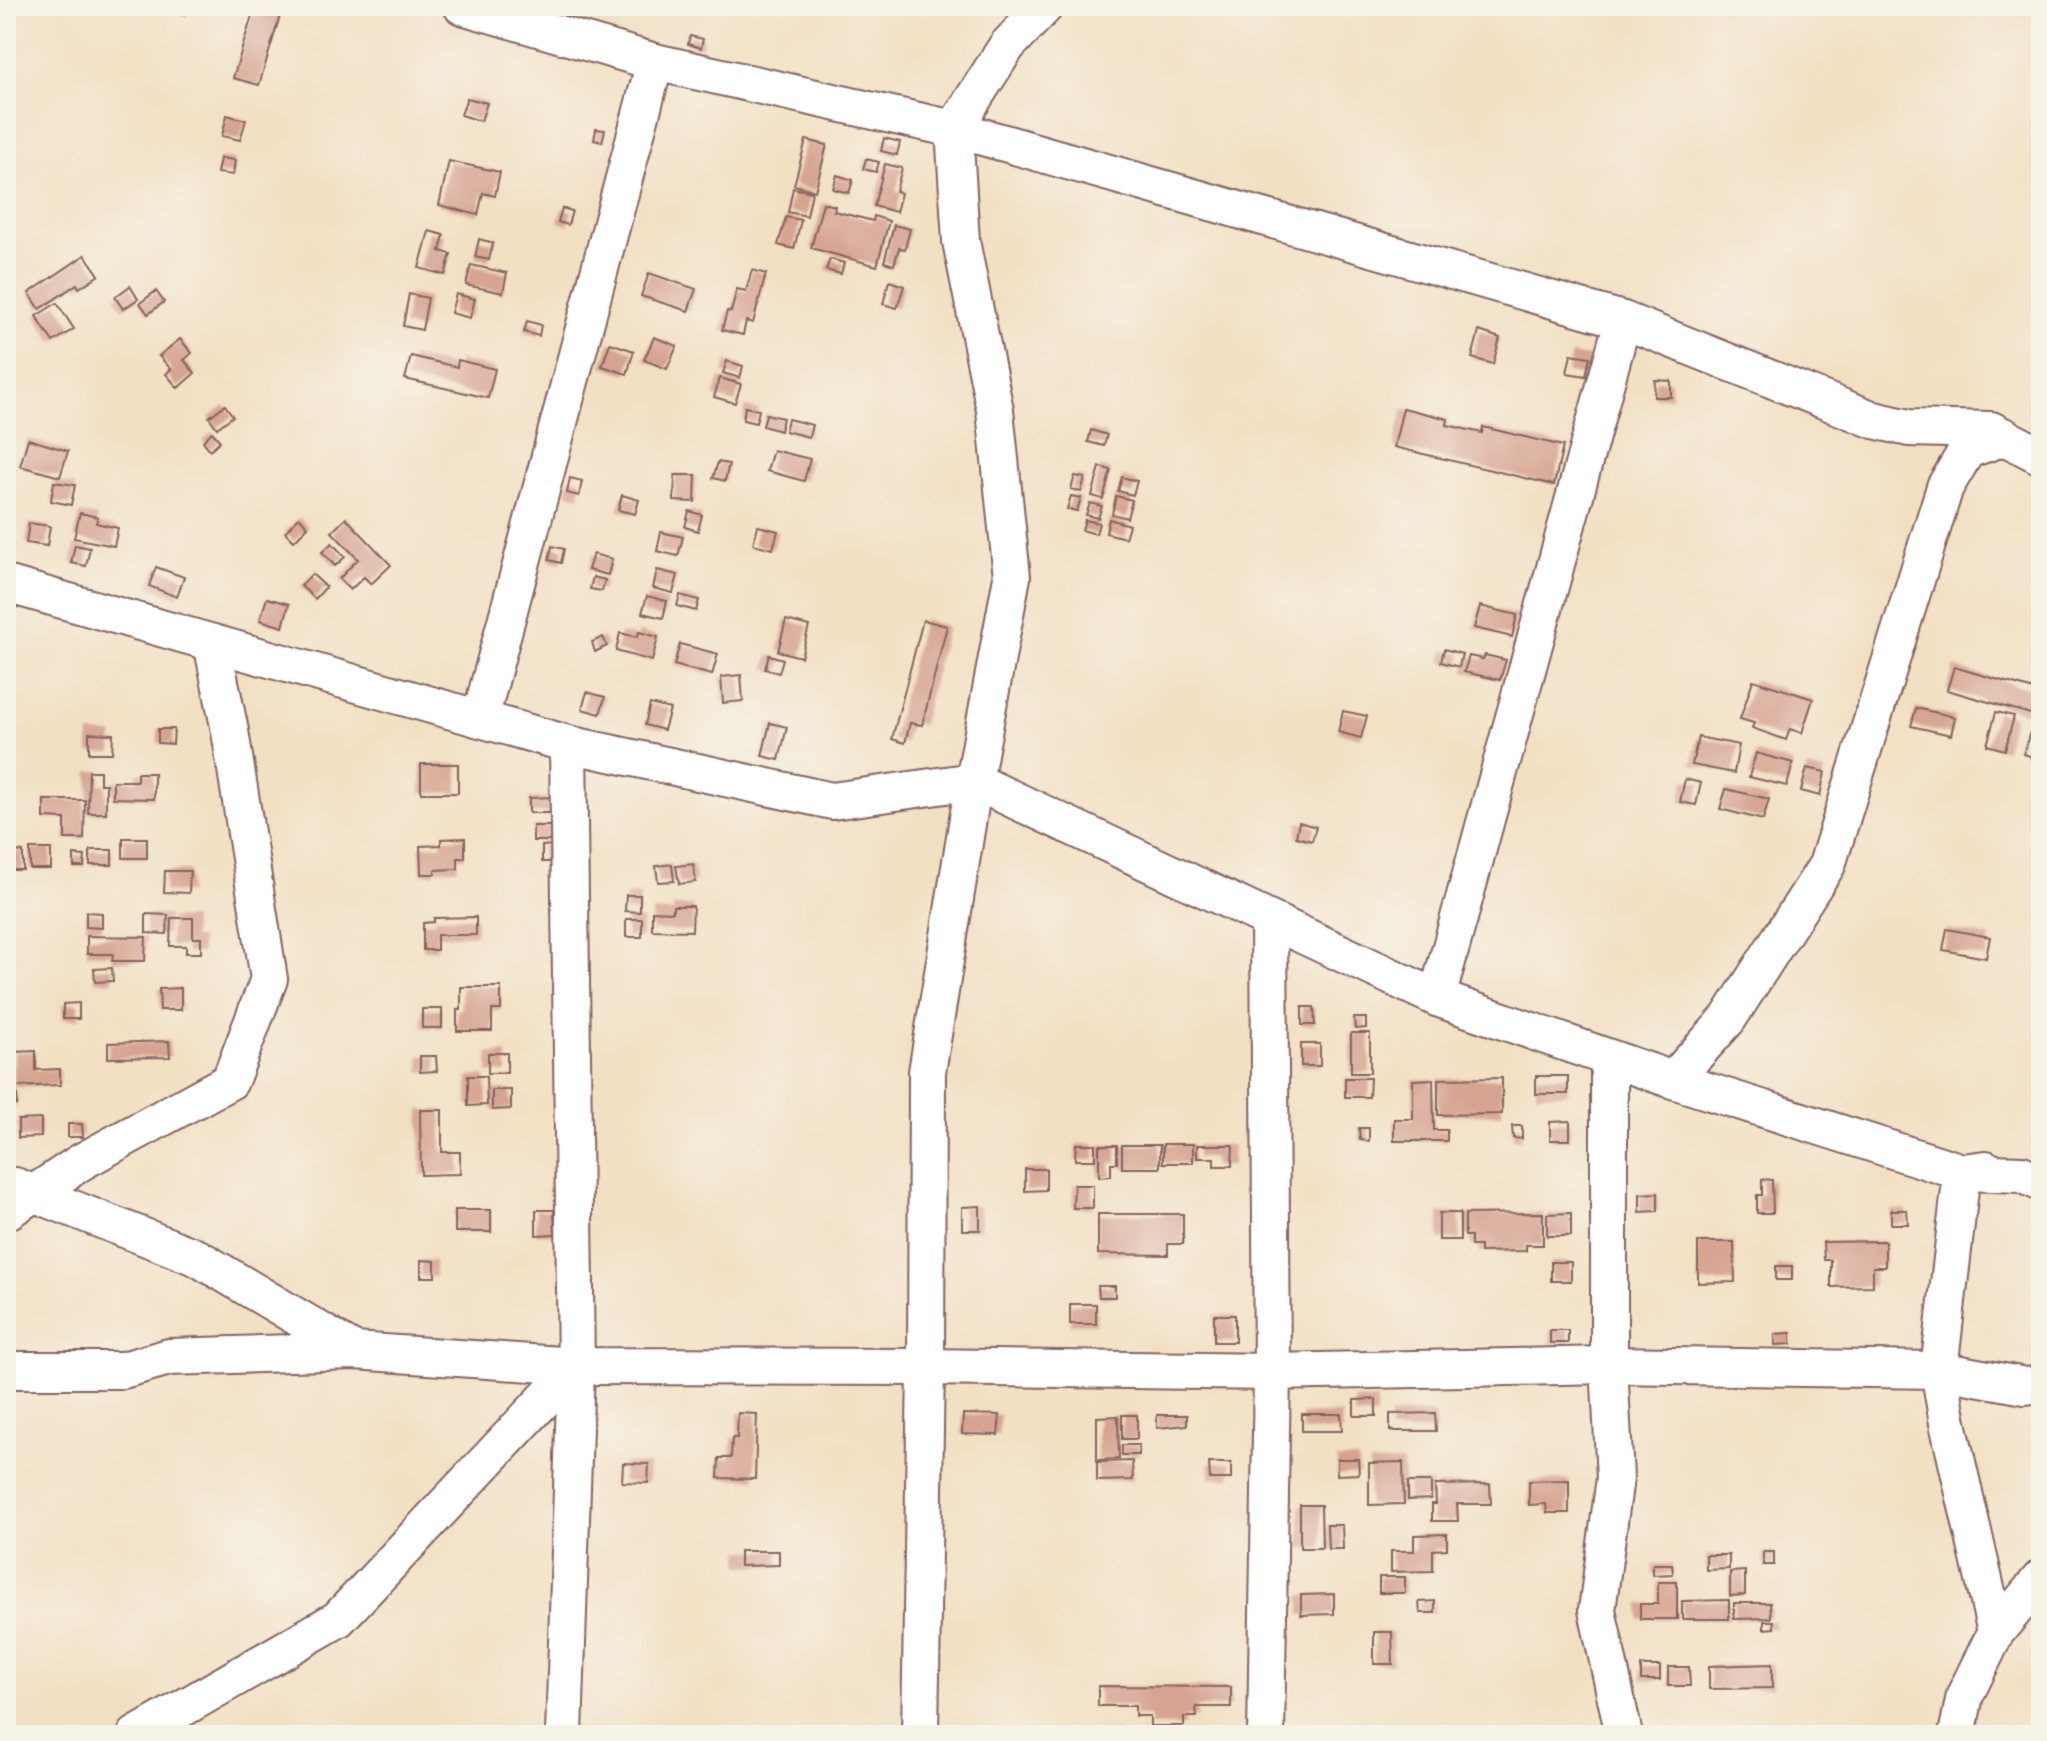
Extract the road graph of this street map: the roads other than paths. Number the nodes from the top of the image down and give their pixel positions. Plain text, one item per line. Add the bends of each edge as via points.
1 (1045, 6) edge
2 (469, 7) edge
3 (655, 62) junction
4 (954, 129) junction
5 (1623, 320) junction
6 (2005, 437) junction
7 (2041, 456) edge
8 (6, 584) edge
9 (212, 643) junction
10 (480, 719) junction
11 (568, 744) junction
12 (974, 781) junction
13 (1269, 921) junction
14 (1437, 998) junction
15 (1609, 1058) junction
16 (1673, 1080) junction
17 (2041, 1156) edge
18 (1962, 1172) junction
19 (2041, 1183) edge
20 (15, 1196) edge
21 (354, 1351) junction
22 (1609, 1365) junction
23 (576, 1366) junction
24 (926, 1367) junction
25 (6, 1370) edge
26 (1939, 1370) junction
27 (1272, 1372) junction
28 (2041, 1384) edge
29 (2041, 1578) edge
30 (1996, 1632) junction
31 (136, 1735) edge
32 (564, 1735) edge
33 (920, 1735) edge
34 (1266, 1735) edge
35 (1624, 1735) edge
36 (1957, 1735) edge

1 - 4 street via 1007,46
2 - 3 street
3 - 4 street
3 - 10 street
4 - 5 street
4 - 12 street via 961,241 995,410 1012,577
5 - 6 street via 1874,420 1909,428 1991,430
5 - 14 street
6 - 7 street
6 - 16 street via 1967,450 1945,487 1827,865 1728,1019
8 - 9 street
9 - 10 street
9 - 20 street via 269,979 230,1081
10 - 11 street
11 - 12 street via 832,801
11 - 23 street
12 - 13 street
12 - 24 street via 927,1072
13 - 14 street
13 - 27 street
14 - 15 street
15 - 16 street
15 - 22 street
16 - 18 street
17 - 18 street via 2022,1166
18 - 19 street via 2022,1174
18 - 26 street
20 - 21 street via 198,1258
21 - 23 street
21 - 25 street via 169,1357 123,1370
22 - 26 street
22 - 27 street
22 - 35 street via 1615,1478 1597,1610
23 - 24 street
23 - 31 street via 338,1619
23 - 32 street
24 - 27 street
24 - 33 street
26 - 28 street via 2025,1386
26 - 30 street
27 - 34 street
29 - 30 street
30 - 36 street via 1965,1695

